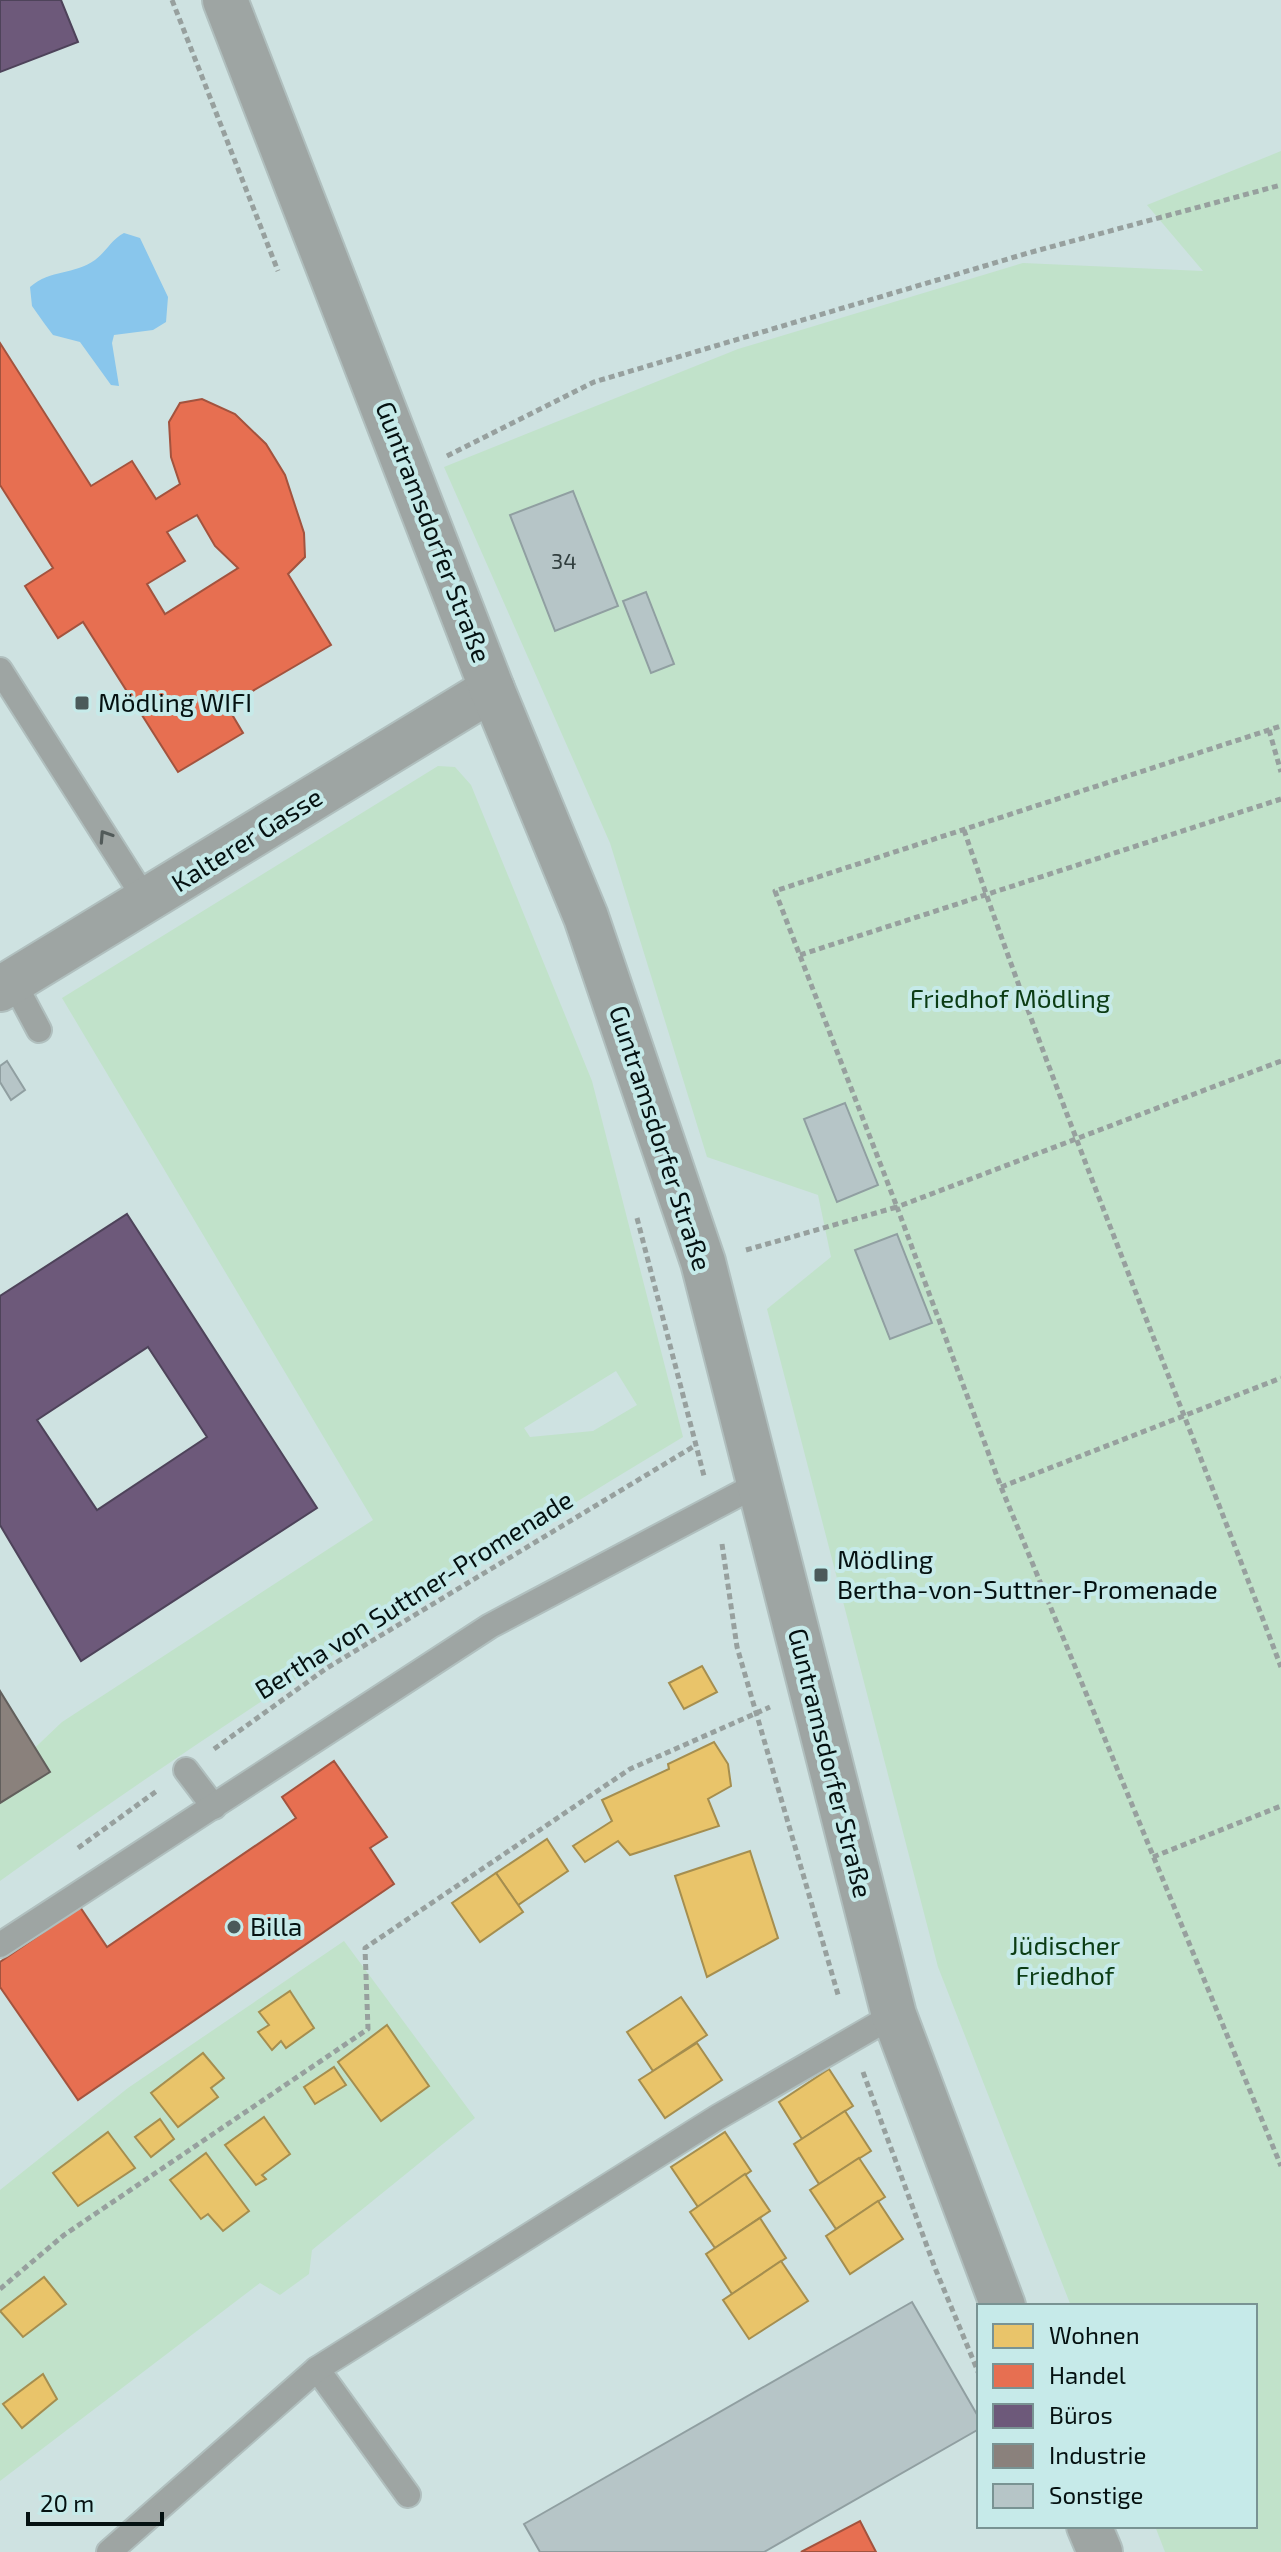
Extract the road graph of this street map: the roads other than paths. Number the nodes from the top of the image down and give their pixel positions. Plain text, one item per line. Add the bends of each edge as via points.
1 (225, 0) edge
2 (0, 670) edge
3 (492, 689) junction
4 (147, 902) junction
5 (6, 985) edge
6 (39, 1030) dead end
7 (760, 1483) junction
8 (186, 1770) road end
9 (214, 1807) junction
10 (0, 1945) edge
11 (894, 2015) junction
12 (1002, 2304) edge
13 (317, 2369) junction
14 (408, 2495) dead end
15 (1090, 2528) edge
16 (109, 2552) edge
17 (1100, 2552) edge

1 - 3 street, Guntramsdorfer Straße
4 -> 2 lane
3 - 4 street, Kalterer Gasse
3 - 7 street, Guntramsdorfer Straße via 586,917 703,1262
4 - 5 street, Kalterer Gasse
5 - 6 lane
7 - 9 lane via 490,1626
7 - 11 street, Guntramsdorfer Straße
8 - 9 lane
9 - 10 lane
11 - 12 street, Guntramsdorfer Straße
11 - 13 lane via 718,2117
13 - 14 lane
13 - 16 lane
15 - 17 street

